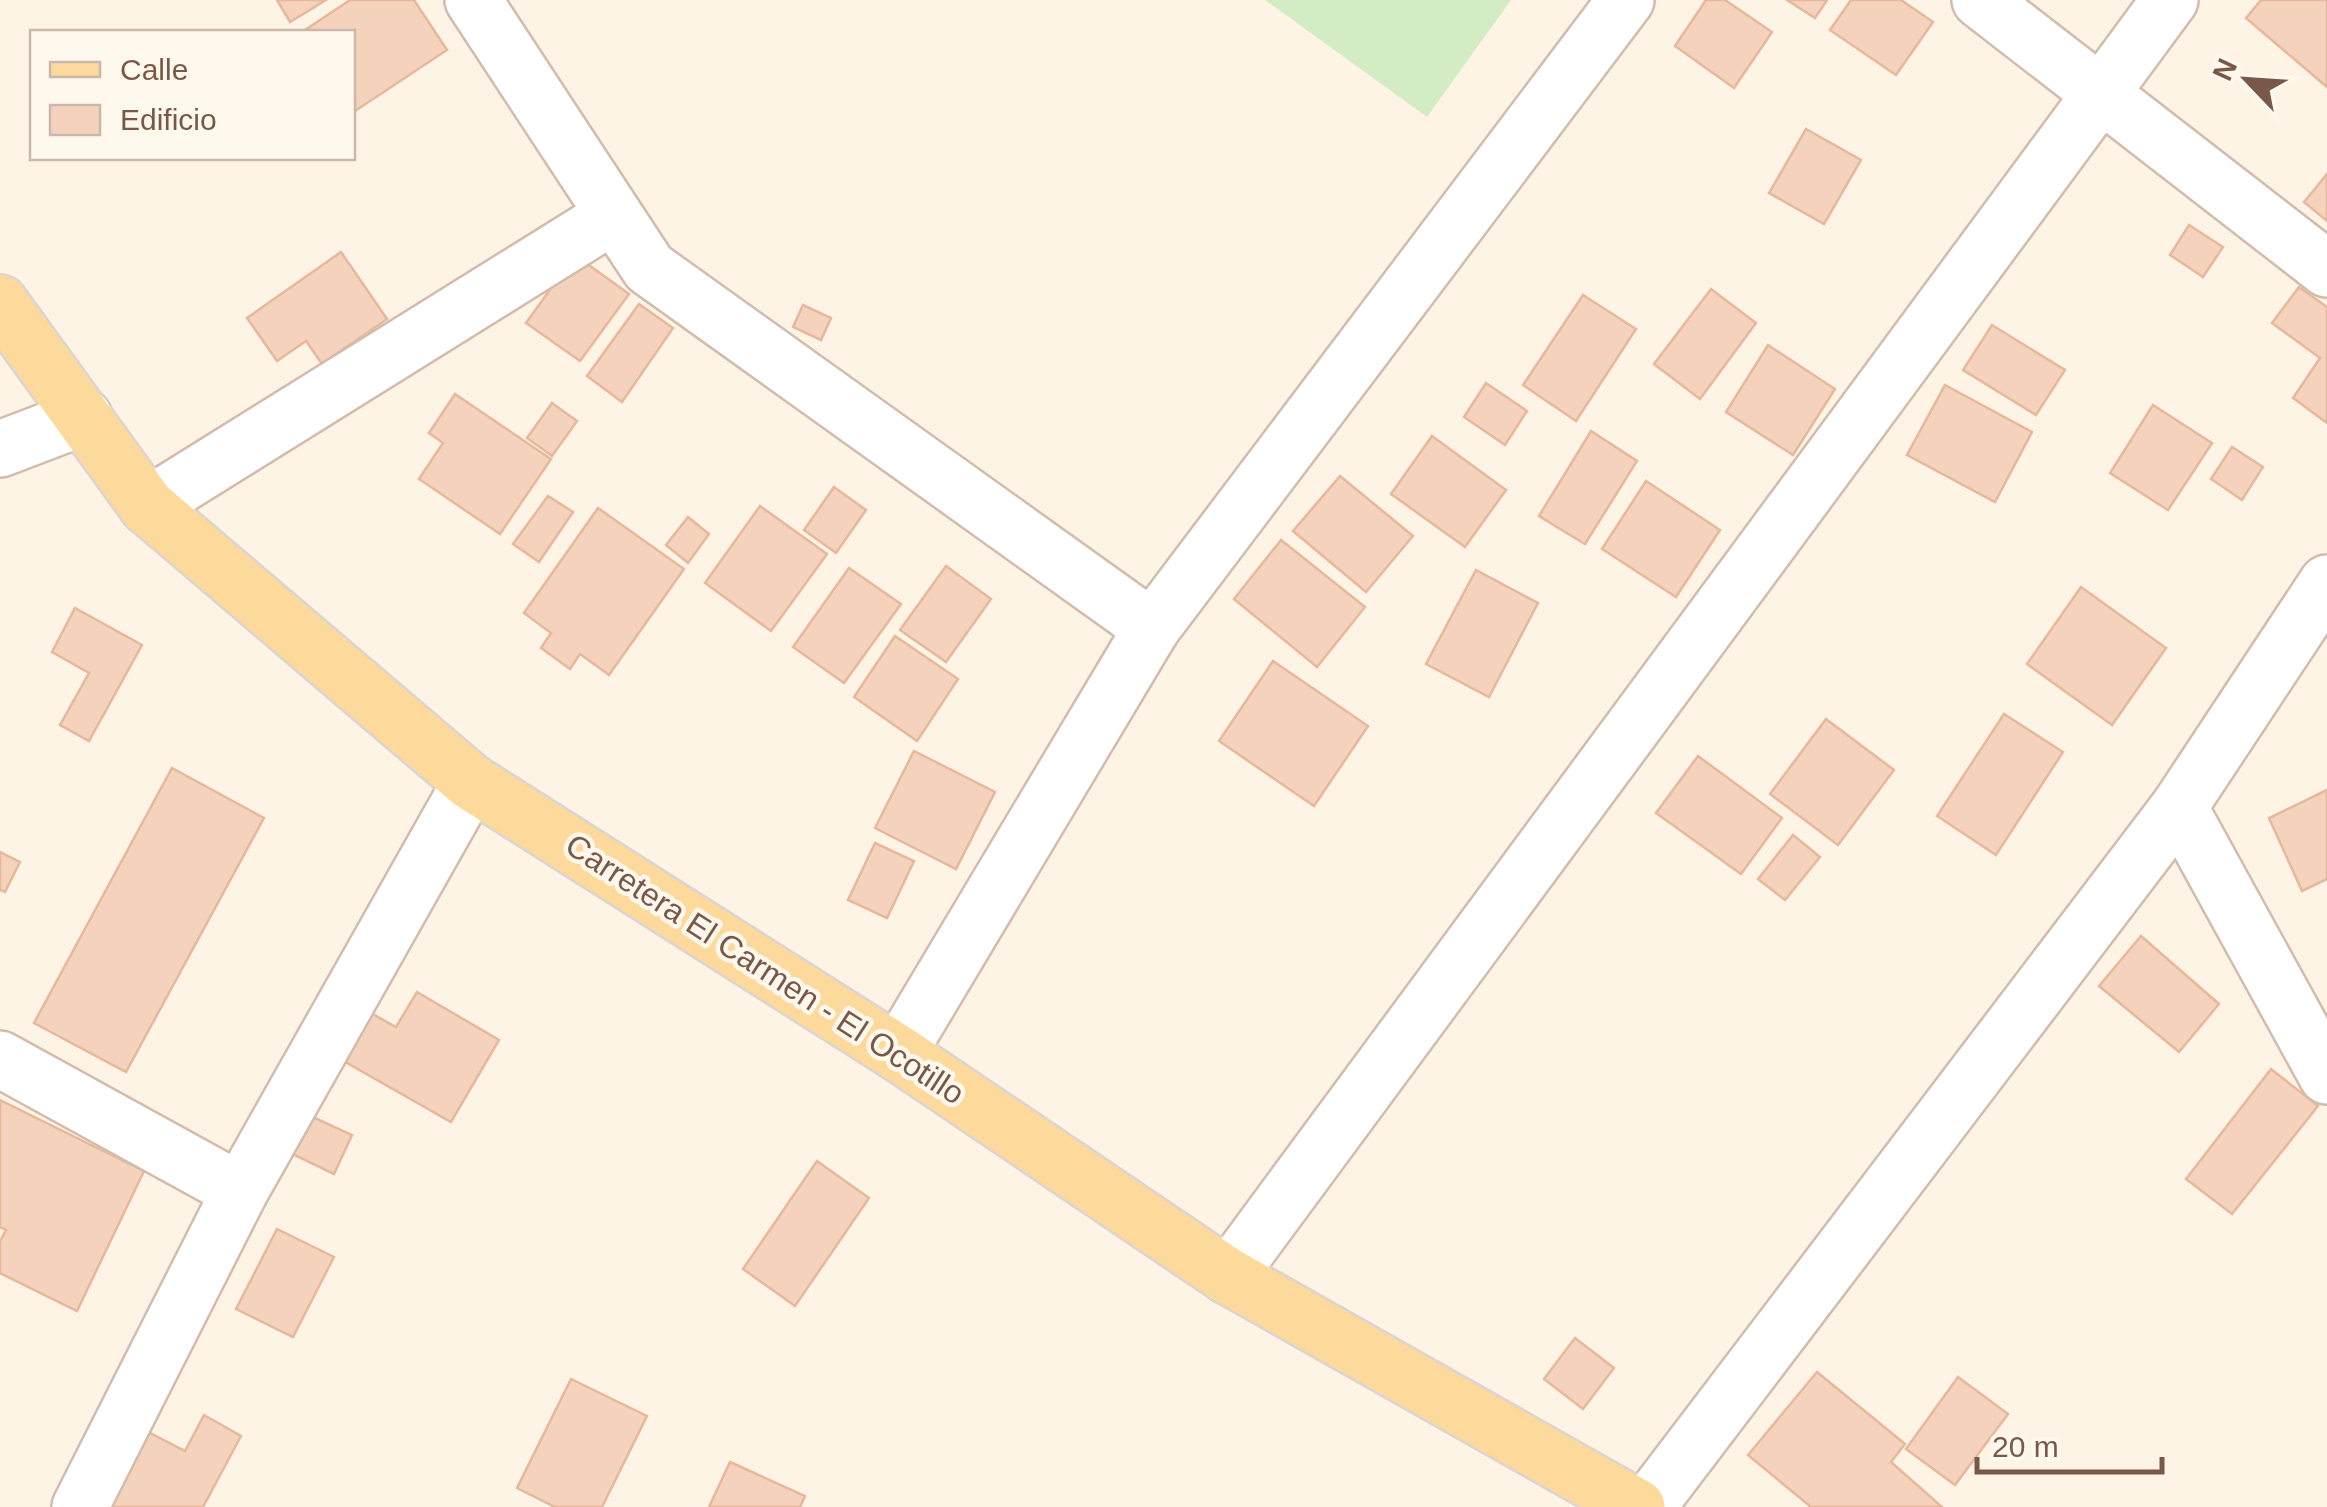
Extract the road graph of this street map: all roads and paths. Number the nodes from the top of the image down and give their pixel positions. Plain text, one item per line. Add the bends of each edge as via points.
1 (473, 0) edge
2 (1626, 0) edge
3 (1980, 0) edge
4 (2170, 0) edge
5 (2101, 96) junction
6 (614, 215) junction
7 (2327, 268) edge
8 (0, 302) edge
9 (84, 417) junction
10 (0, 449) edge
11 (147, 506) junction
12 (2327, 583) edge
13 (1152, 628) junction
14 (471, 782) junction
15 (2179, 807) junction
16 (898, 1053) junction
17 (0, 1059) edge
18 (2327, 1076) edge
19 (240, 1190) junction
20 (1228, 1276) junction
21 (80, 1507) edge
22 (1637, 1507) edge
23 (1648, 1507) edge

1 - 6 street
2 - 13 street
3 - 5 street
4 - 5 street
5 - 7 street
5 - 20 street
6 - 11 street
6 - 13 street via 649,268
8 - 9 main road, Carretera El Carmen - El Ocotillo
9 - 10 street
9 - 11 main road, Carretera El Carmen - El Ocotillo
11 - 14 main road, Carretera El Carmen - El Ocotillo
12 - 15 street
13 - 16 street
14 - 16 main road, Carretera El Carmen - El Ocotillo
14 - 19 street
15 - 18 street
15 - 23 street
16 - 20 main road, Carretera El Carmen - El Ocotillo
17 - 19 street
19 - 21 street
20 - 22 main road, Carretera El Carmen - El Ocotillo

